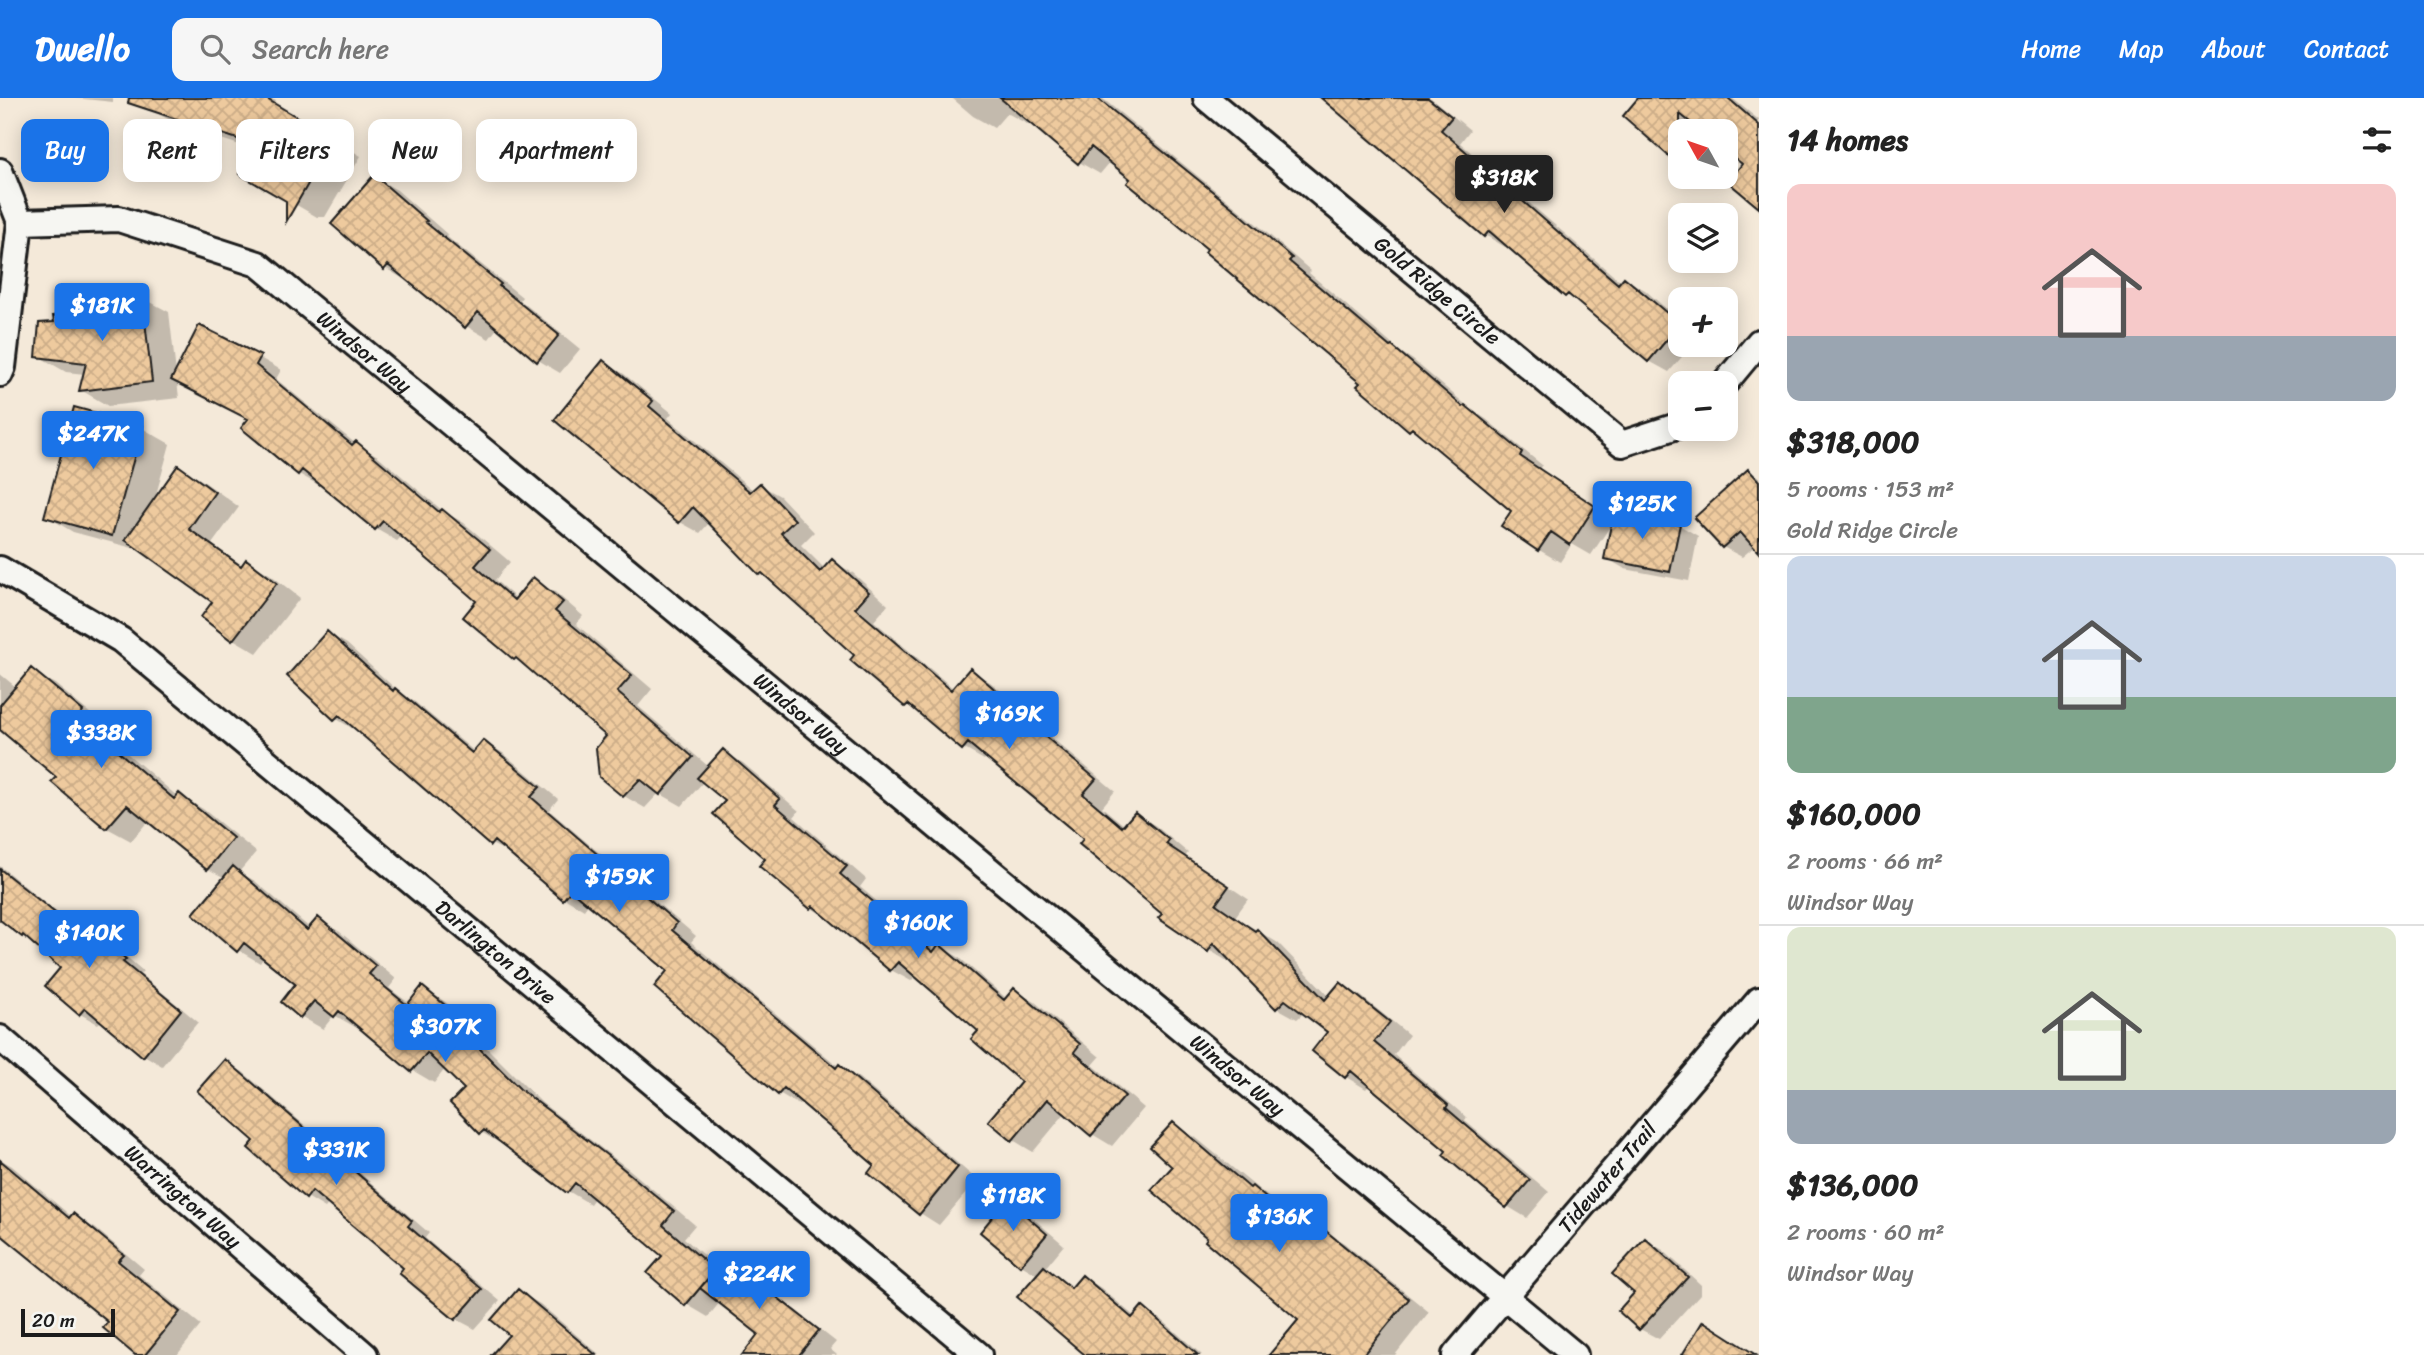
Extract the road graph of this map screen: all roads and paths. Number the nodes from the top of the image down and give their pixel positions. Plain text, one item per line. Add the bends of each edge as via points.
1 (1206, 98) edge
2 (0, 171) edge
3 (20, 222) junction
4 (1759, 342) edge
5 (1735, 371) edge
6 (0, 374) edge
7 (1668, 429) edge
8 (0, 569) edge
9 (1759, 1000) edge
10 (0, 1038) edge
11 (1505, 1295) junction
12 (365, 1355) edge
13 (979, 1355) edge
14 (1455, 1355) edge
15 (1575, 1355) edge

1 - 7 street, Gold Ridge Circle via 1622,444
2 - 3 street
3 - 6 street
3 - 11 street, Windsor Way via 119,219 258,264
4 - 5 street
8 - 13 street, Darlington Drive via 121,640
9 - 11 street, Tidewater Trail
10 - 12 street, Warrington Way
11 - 14 street, Tidewater Trail
11 - 15 street, Windsor Way

